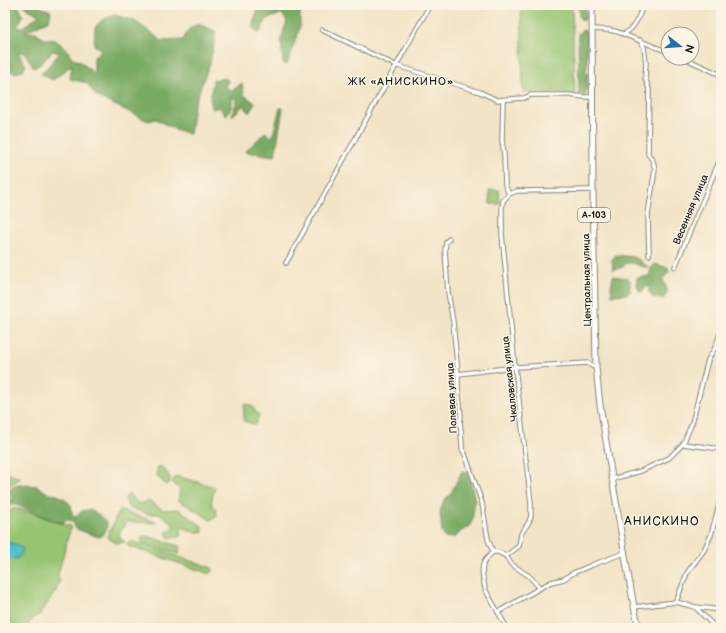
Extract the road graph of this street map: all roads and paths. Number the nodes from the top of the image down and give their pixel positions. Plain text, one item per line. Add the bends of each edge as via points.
1 (430, 5) edge
2 (592, 5) edge
3 (643, 5) edge
4 (592, 29) junction
5 (322, 30) dead end
6 (624, 34) junction
7 (640, 40) junction
8 (660, 49) edge
9 (700, 65) edge
10 (395, 66) junction
11 (721, 75) edge
12 (593, 97) junction
13 (503, 100) junction
14 (721, 157) edge
15 (593, 190) junction
16 (509, 194) junction
17 (449, 240) dead end
18 (649, 255) dead end
19 (286, 263) dead end
20 (675, 267) dead end
21 (721, 330) edge
22 (716, 346) junction
23 (721, 349) edge
24 (596, 366) junction
25 (515, 367) junction
26 (458, 374) junction
27 (683, 444) junction
28 (721, 448) edge
29 (612, 479) junction
30 (721, 498) edge
31 (493, 552) junction
32 (624, 553) junction
33 (506, 556) junction
34 (540, 588) junction
35 (676, 602) junction
36 (634, 607) junction
37 (695, 607) junction
38 (721, 610) edge
39 (498, 612) junction
40 (507, 628) edge
41 (639, 628) edge
42 (716, 628) edge

1 - 10 street
2 - 4 main road, Центральная улица / А-103
3 - 6 street via 633,28
4 - 6 street
4 - 12 main road, Центральная улица / А-103
5 - 10 street
6 - 7 street
7 - 8 street
7 - 18 street via 644,47 645,78 649,89 648,154 655,170 648,215
9 - 11 street
10 - 13 street
10 - 19 street
12 - 13 street via 531,95
12 - 15 main road, Центральная улица / А-103
13 - 16 street via 504,185
14 - 20 street, Весенняя улица
15 - 16 street via 517,190
15 - 24 main road, Центральная улица / А-103
16 - 25 street, Чкаловская улица via 503,201 502,234
17 - 26 street, Полевая улица via 446,242 445,250
21 - 22 street
22 - 23 street
22 - 27 street via 708,360 692,423
24 - 25 street via 588,363
24 - 29 main road, Центральная улица / А-103
25 - 26 street
25 - 33 street, Чкаловская улица via 531,516 521,534 519,546
26 - 31 street, Полевая улица via 462,449 482,503 488,539
27 - 28 street
27 - 29 street via 669,458 641,471
29 - 32 main road, Центральная улица / А-103
30 - 35 street via 711,535 704,550 687,573
31 - 33 street
31 - 39 street via 482,566 482,572 486,591
32 - 34 street via 592,564
32 - 36 main road, Центральная улица / А-103
33 - 34 street via 511,564 530,576
34 - 39 street
35 - 36 street
35 - 37 street
36 - 41 main road, Центральная улица / А-103
37 - 38 street
37 - 42 street
39 - 40 street

